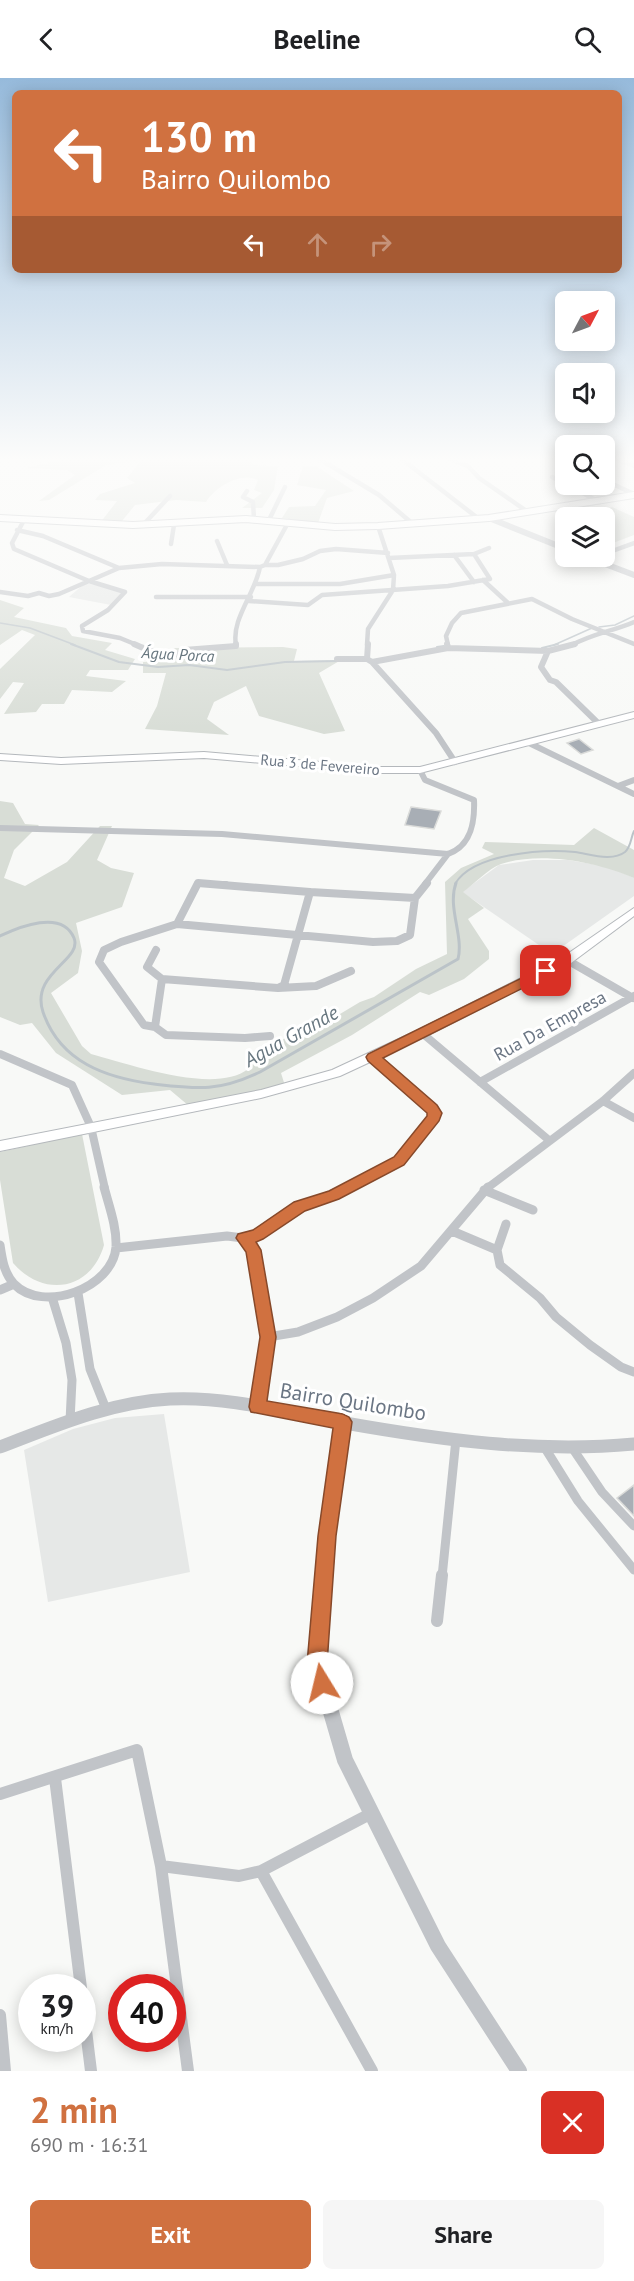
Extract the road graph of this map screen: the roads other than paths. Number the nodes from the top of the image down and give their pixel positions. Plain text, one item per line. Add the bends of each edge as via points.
1 (16, 550) edge
2 (76, 550) edge
3 (221, 550) edge
4 (272, 550) edge
5 (328, 550) edge
6 (343, 550) edge
7 (386, 550) edge
8 (484, 550) edge
9 (474, 554) junction
10 (454, 555) junction
11 (388, 556) junction
12 (227, 565) junction
13 (262, 566) junction
14 (614, 567) edge
15 (119, 568) junction
16 (394, 575) junction
17 (634, 576) edge
18 (483, 580) junction
19 (89, 581) junction
20 (474, 582) junction
21 (256, 584) junction
22 (393, 590) junction
23 (0, 592) edge
24 (156, 597) dead end
25 (250, 599) junction
26 (508, 603) junction
27 (634, 621) edge
28 (610, 632) junction
29 (634, 644) edge
30 (448, 648) junction
31 (548, 651) junction
32 (337, 659) dead end
33 (370, 661) junction
34 (634, 715) edge
35 (599, 724) junction
36 (533, 742) junction
37 (0, 757) edge
38 (455, 762) junction
39 (420, 770) junction
40 (634, 780) edge
41 (621, 785) junction
42 (634, 788) edge
43 (634, 794) edge
44 (0, 828) edge
45 (448, 854) junction
46 (310, 892) junction
47 (415, 898) junction
48 (634, 911) edge
49 (177, 924) junction
50 (298, 936) junction
51 (156, 950) dead end
52 (567, 960) junction
53 (351, 971) dead end
54 (162, 979) junction
55 (278, 988) junction
56 (633, 997) edge
57 (155, 1027) junction
58 (422, 1033) junction
59 (270, 1036) dead end
60 (0, 1054) edge
61 (373, 1057) junction
62 (634, 1073) edge
63 (480, 1083) junction
64 (603, 1101) junction
65 (634, 1118) edge
66 (91, 1127) junction
67 (550, 1141) junction
68 (0, 1146) edge
69 (484, 1190) junction
70 (533, 1210) dead end
71 (506, 1224) dead end
72 (452, 1231) junction
73 (243, 1238) junction
74 (0, 1245) edge
75 (116, 1248) junction
76 (497, 1250) junction
77 (14, 1284) junction
78 (0, 1290) edge
79 (78, 1293) junction
80 (52, 1296) junction
81 (268, 1337) junction
82 (634, 1372) edge
83 (257, 1407) junction
84 (106, 1409) junction
85 (70, 1421) junction
86 (343, 1422) junction
87 (456, 1439) junction
88 (634, 1444) edge
89 (0, 1447) edge
90 (545, 1448) junction
91 (573, 1449) junction
92 (634, 1526) edge
93 (634, 1570) edge
94 (437, 1621) dead end
95 (55, 1778) junction
96 (0, 1794) edge
97 (370, 1814) junction
98 (161, 1866) junction
99 (261, 1871) junction
100 (79, 1974) edge
101 (0, 2015) edge
102 (89, 2052) edge
103 (5, 2071) edge
104 (92, 2071) edge
105 (188, 2071) edge
106 (372, 2071) edge
107 (519, 2071) edge

1 - 19 street
2 - 15 street
3 - 12 street
4 - 13 street
5 - 13 street
6 - 11 street
7 - 11 street
8 - 9 street
9 - 10 street
9 - 18 street via 490,579
10 - 11 street
10 - 20 street
11 - 16 street
12 - 13 street
12 - 15 street via 154,564
13 - 21 street
14 - 17 street
15 - 19 street
16 - 21 street via 340,584
16 - 22 street
18 - 20 street
18 - 26 street
19 - 23 street via 49,596
19 - 25 street via 125,592 108,610 82,626 84,631 121,639 159,655 236,646 239,614
20 - 22 street
21 - 25 street
22 - 25 street via 322,595 308,605
22 - 33 street via 368,629
24 - 25 street
26 - 28 street via 532,599
26 - 30 street via 461,613 446,636
27 - 28 street
28 - 29 street
28 - 31 street via 590,634 572,645
30 - 31 street
30 - 33 street
31 - 35 street via 541,667 550,680
32 - 33 street
33 - 38 street via 436,732
34 - 35 main road, Rua 3 de Fevereiro
35 - 36 main road, Rua 3 de Fevereiro
36 - 38 main road, Rua 3 de Fevereiro
36 - 41 street
37 - 39 main road, Rua 3 de Fevereiro via 61,761 204,755
38 - 39 main road, Rua 3 de Fevereiro
39 - 45 street via 425,780 474,800 466,843
40 - 41 street
41 - 42 street
41 - 43 street
44 - 45 street via 222,834
45 - 47 street
46 - 47 street
46 - 49 street via 215,882 198,884
46 - 50 street
47 - 50 street via 410,934 397,941
48 - 52 main road
49 - 50 street
49 - 57 street via 104,950 99,962 144,1024
50 - 55 street via 284,985
51 - 54 street via 147,966
52 - 56 street
52 - 58 main road
53 - 55 street via 333,982 309,989
54 - 55 street
54 - 57 street
56 - 63 street, Rua Da Empresa
57 - 59 street via 166,1035
58 - 61 main road
58 - 63 street
60 - 66 street via 72,1085
61 - 66 main road via 336,1073 261,1094
61 - 73 street via 432,1109 434,1118 399,1161 334,1195 300,1207 257,1235
62 - 64 street
63 - 67 street
64 - 65 street
64 - 67 street
66 - 68 main road
66 - 75 street
67 - 69 street
69 - 70 street
69 - 72 street
71 - 76 street
72 - 76 street
72 - 81 street via 421,1266 373,1298 298,1332
73 - 75 street via 227,1236
73 - 81 street via 254,1250
74 - 77 street via 4,1268
75 - 79 street via 107,1270
76 - 82 street via 500,1265 540,1298 556,1317 621,1367
77 - 78 street
77 - 80 street via 34,1296
79 - 80 street
79 - 84 street via 90,1369
80 - 85 street via 72,1380
81 - 83 street
83 - 84 street, Bairro Quilombo via 183,1399
83 - 86 street, Bairro Quilombo
84 - 85 street, Bairro Quilombo
85 - 89 street, Bairro Quilombo
86 - 87 street, Bairro Quilombo
86 - 97 street via 327,1536 317,1664 345,1760
87 - 90 street, Bairro Quilombo
87 - 94 street
88 - 91 street, Bairro Quilombo
90 - 91 street, Bairro Quilombo
90 - 93 street via 578,1501
91 - 92 street via 602,1492
95 - 96 street
95 - 98 street via 137,1750
95 - 100 street
97 - 99 street
97 - 107 street via 438,1946
98 - 99 street via 239,1876
98 - 105 street
99 - 106 street
101 - 103 street
102 - 104 street

